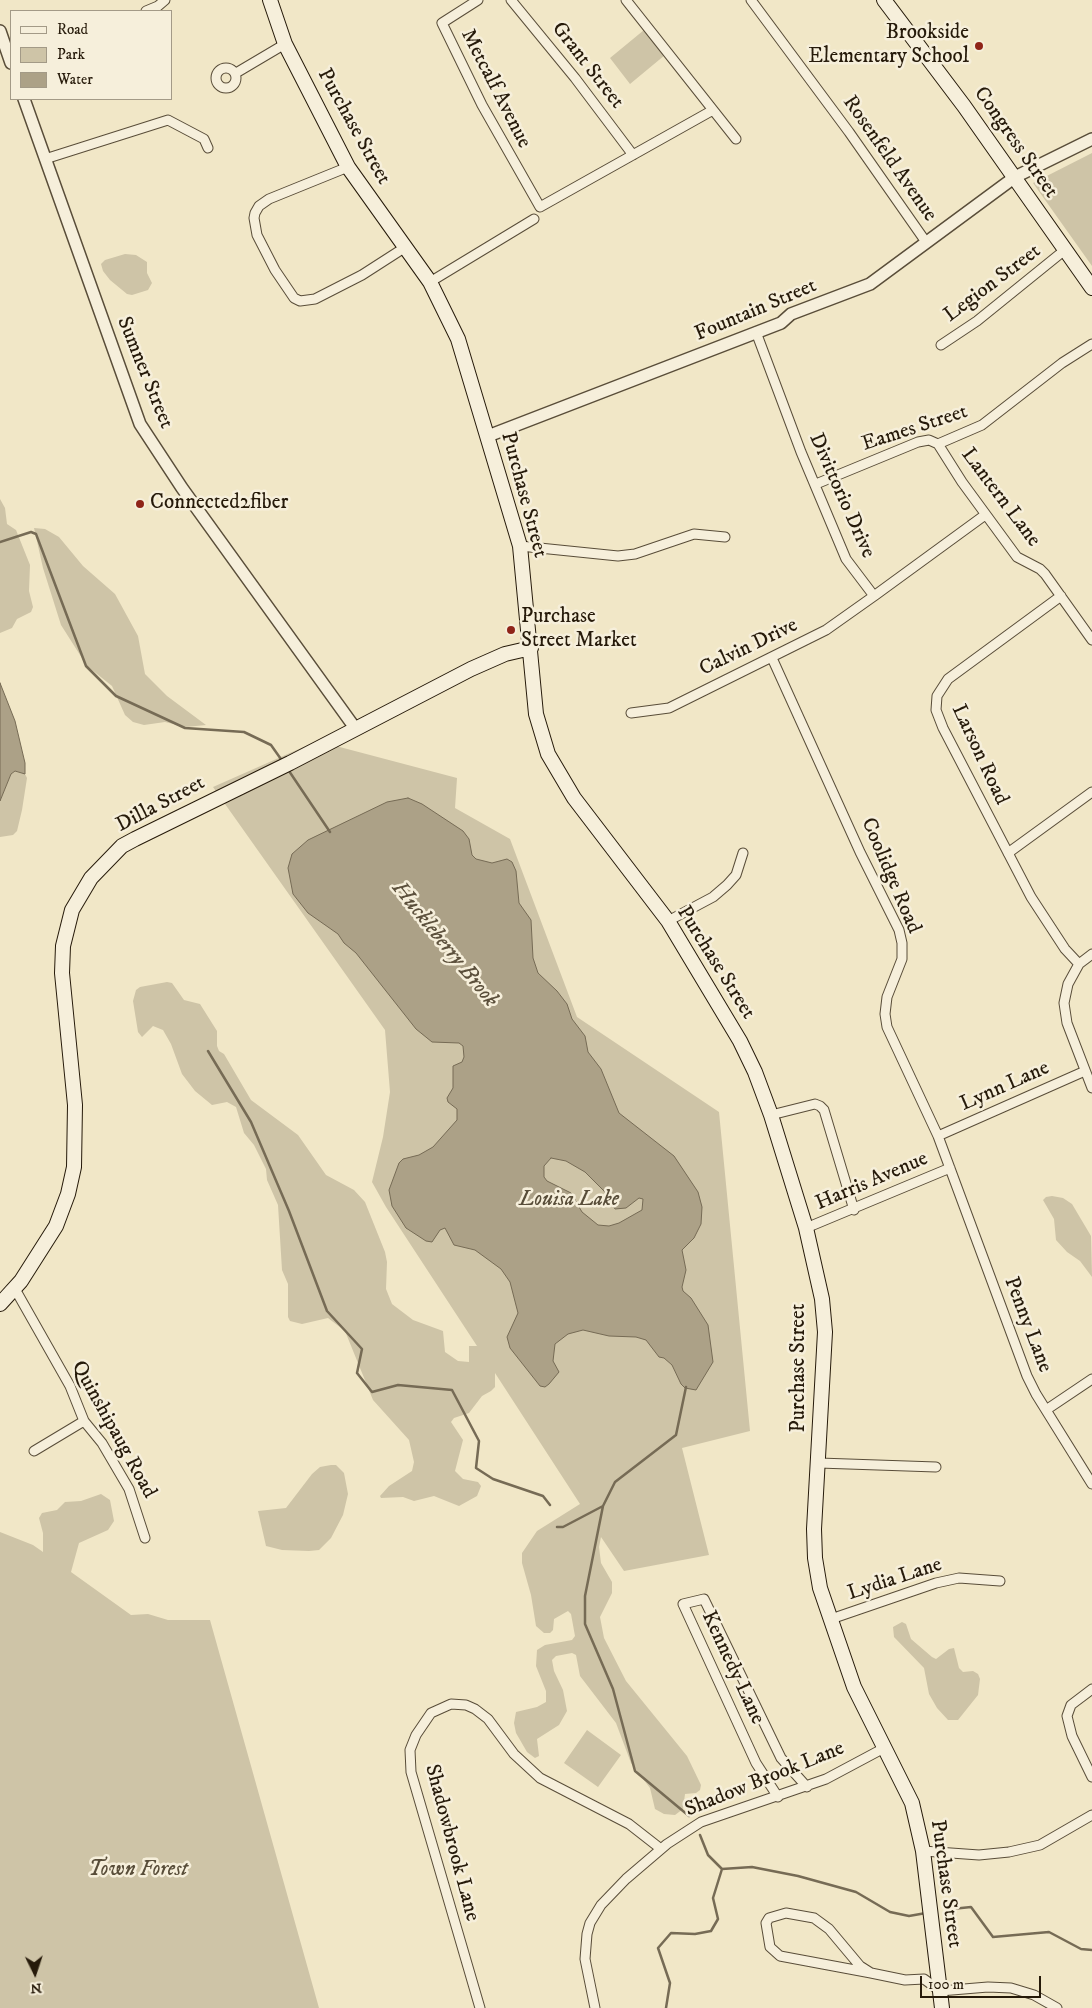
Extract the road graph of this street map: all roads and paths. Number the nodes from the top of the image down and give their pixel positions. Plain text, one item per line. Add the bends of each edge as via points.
1 (164, 0) edge
2 (270, 0) edge
3 (478, 0) edge
4 (511, 0) edge
5 (626, 0) edge
6 (751, 0) edge
7 (884, 0) edge
8 (148, 10) edge
9 (0, 31) edge
10 (285, 44) junction
11 (10, 60) edge
12 (236, 73) dead end
13 (24, 100) edge
14 (713, 110) junction
15 (736, 139) dead end
16 (1092, 139) edge
17 (208, 148) dead end
18 (633, 155) junction
19 (45, 159) junction
20 (348, 167) junction
21 (1015, 177) junction
22 (534, 219) dead end
23 (926, 242) junction
24 (404, 248) junction
25 (1066, 249) junction
26 (430, 282) junction
27 (1092, 288) edge
28 (756, 332) junction
29 (1092, 344) edge
30 (941, 345) dead end
31 (488, 436) junction
32 (938, 444) junction
33 (816, 484) junction
34 (986, 515) junction
35 (725, 538) dead end
36 (520, 546) junction
37 (874, 596) junction
38 (1061, 596) junction
39 (1092, 640) edge
40 (531, 648) junction
41 (772, 658) junction
42 (631, 713) dead end
43 (356, 728) junction
44 (1092, 792) edge
45 (743, 853) dead end
46 (1008, 853) junction
47 (668, 921) junction
48 (1092, 954) edge
49 (1079, 964) junction
50 (1085, 1071) junction
51 (1092, 1088) edge
52 (771, 1115) junction
53 (938, 1136) junction
54 (950, 1168) junction
55 (854, 1210) junction
56 (806, 1228) junction
57 (14, 1289) junction
58 (0, 1304) edge
59 (1092, 1379) edge
60 (1046, 1410) junction
61 (84, 1421) junction
62 (34, 1451) dead end
63 (818, 1463) junction
64 (936, 1467) dead end
65 (1092, 1484) edge
66 (145, 1538) dead end
67 (1000, 1581) dead end
68 (831, 1619) junction
69 (1092, 1690) edge
70 (886, 1747) junction
71 (1092, 1777) edge
72 (807, 1787) junction
73 (778, 1797) junction
74 (1092, 1815) edge
75 (660, 1849) junction
76 (924, 1851) junction
77 (871, 1973) junction
78 (940, 1991) junction
79 (480, 2008) edge
80 (595, 2008) edge
81 (942, 2008) edge
82 (1057, 2008) edge

1 - 8 street
2 - 10 main road, Purchase Street
3 - 18 street, Metcalf Avenue via 442,23 482,105 540,207
4 - 18 street, Grant Street
5 - 14 street
6 - 23 street, Rosenfeld Avenue
7 - 21 main road, Congress Street
9 - 11 street
10 - 12 street
10 - 20 main road, Purchase Street
13 - 19 street, Sumner Street
14 - 15 street
14 - 18 street
16 - 21 street, Fountain Street
17 - 19 street via 204,139 168,120
19 - 43 street, Sumner Street via 140,424 179,484
20 - 24 main road, Purchase Street
20 - 24 street via 269,199 258,208 254,218 257,235 294,298 300,301 315,299
21 - 23 street, Fountain Street
21 - 25 main road, Congress Street
22 - 26 street
23 - 28 street, Fountain Street via 870,284 791,314 781,323
24 - 26 main road, Purchase Street
25 - 27 main road, Congress Street
25 - 30 street, Legion Street via 977,321
26 - 31 main road, Purchase Street via 458,339
28 - 31 street, Fountain Street via 647,377
28 - 33 street, Divittorio Drive
29 - 32 street, Eames Street via 982,424
31 - 36 main road, Purchase Street
32 - 33 street, Eames Street via 929,440 918,442
32 - 34 street, Lantern Lane
33 - 37 street, Divittorio Drive via 846,558
34 - 37 street, Divittorio Drive
34 - 38 street, Lantern Lane via 1016,558 1040,569
35 - 36 street via 694,534 635,554 618,556
36 - 40 main road, Purchase Street
37 - 41 street, Calvin Drive via 833,626
38 - 39 street, Lantern Lane
38 - 46 street, Larson Road via 948,679 936,702 943,728
40 - 43 main road, Dilla Street via 505,654 480,665
40 - 47 main road, Purchase Street via 536,714 548,754 574,798
41 - 42 street, Calvin Drive via 669,708
41 - 53 street, Coolidge Road via 899,930 902,959 887,997 886,1021
43 - 57 main road, Dilla Street via 122,846 91,878 72,910 63,946 62,973 75,1105 74,1167 56,1226
44 - 46 street
45 - 47 street via 736,875 727,885 713,897
46 - 49 street, Larson Road via 1054,933
47 - 52 main road, Purchase Street via 756,1072
48 - 49 street
49 - 50 street via 1068,984 1064,1003 1067,1023
50 - 51 street
50 - 53 street, Lynn Lane
52 - 55 street via 815,1104 824,1110
52 - 56 main road, Purchase Street
53 - 54 street, Coolidge Road
54 - 55 street, Harris Avenue
54 - 60 street, Penny Lane via 1027,1376
55 - 56 street, Harris Avenue
56 - 63 main road, Purchase Street via 822,1299 825,1332
57 - 58 main road, Dilla Street
57 - 61 street, Quinshipaug Road via 70,1386
59 - 60 street
60 - 65 street, Penny Lane
61 - 62 street
61 - 66 street, Quinshipaug Road via 102,1443 129,1489
63 - 64 street
63 - 68 main road, Purchase Street via 815,1558 820,1588
67 - 68 street, Lydia Lane via 959,1578 936,1583
68 - 70 main road, Purchase Street via 854,1687
69 - 71 street via 1071,1705 1067,1716 1072,1736
70 - 72 street, Shadow Brook Lane
70 - 76 main road, Purchase Street via 912,1803
72 - 73 street, Shadow Brook Lane
72 - 73 street, Kennedy Lane via 781,1758 704,1599 683,1604 756,1763
73 - 75 street, Shadow Brook Lane via 729,1810 701,1822
74 - 76 street via 1040,1845 1009,1852 979,1855
75 - 79 street, Shadowbrook Lane via 629,1824 540,1778 514,1754 488,1719 475,1709 451,1704 431,1713 410,1750 411,1772
75 - 80 street via 601,1905 590,1923 585,1959
76 - 78 main road, Purchase Street
77 - 77 street via 814,1918 786,1913 770,1918 766,1923 770,1947 780,1956
77 - 78 street via 905,1980 924,1979
78 - 81 main road, Purchase Street
78 - 82 street via 1011,1988 1034,1995

